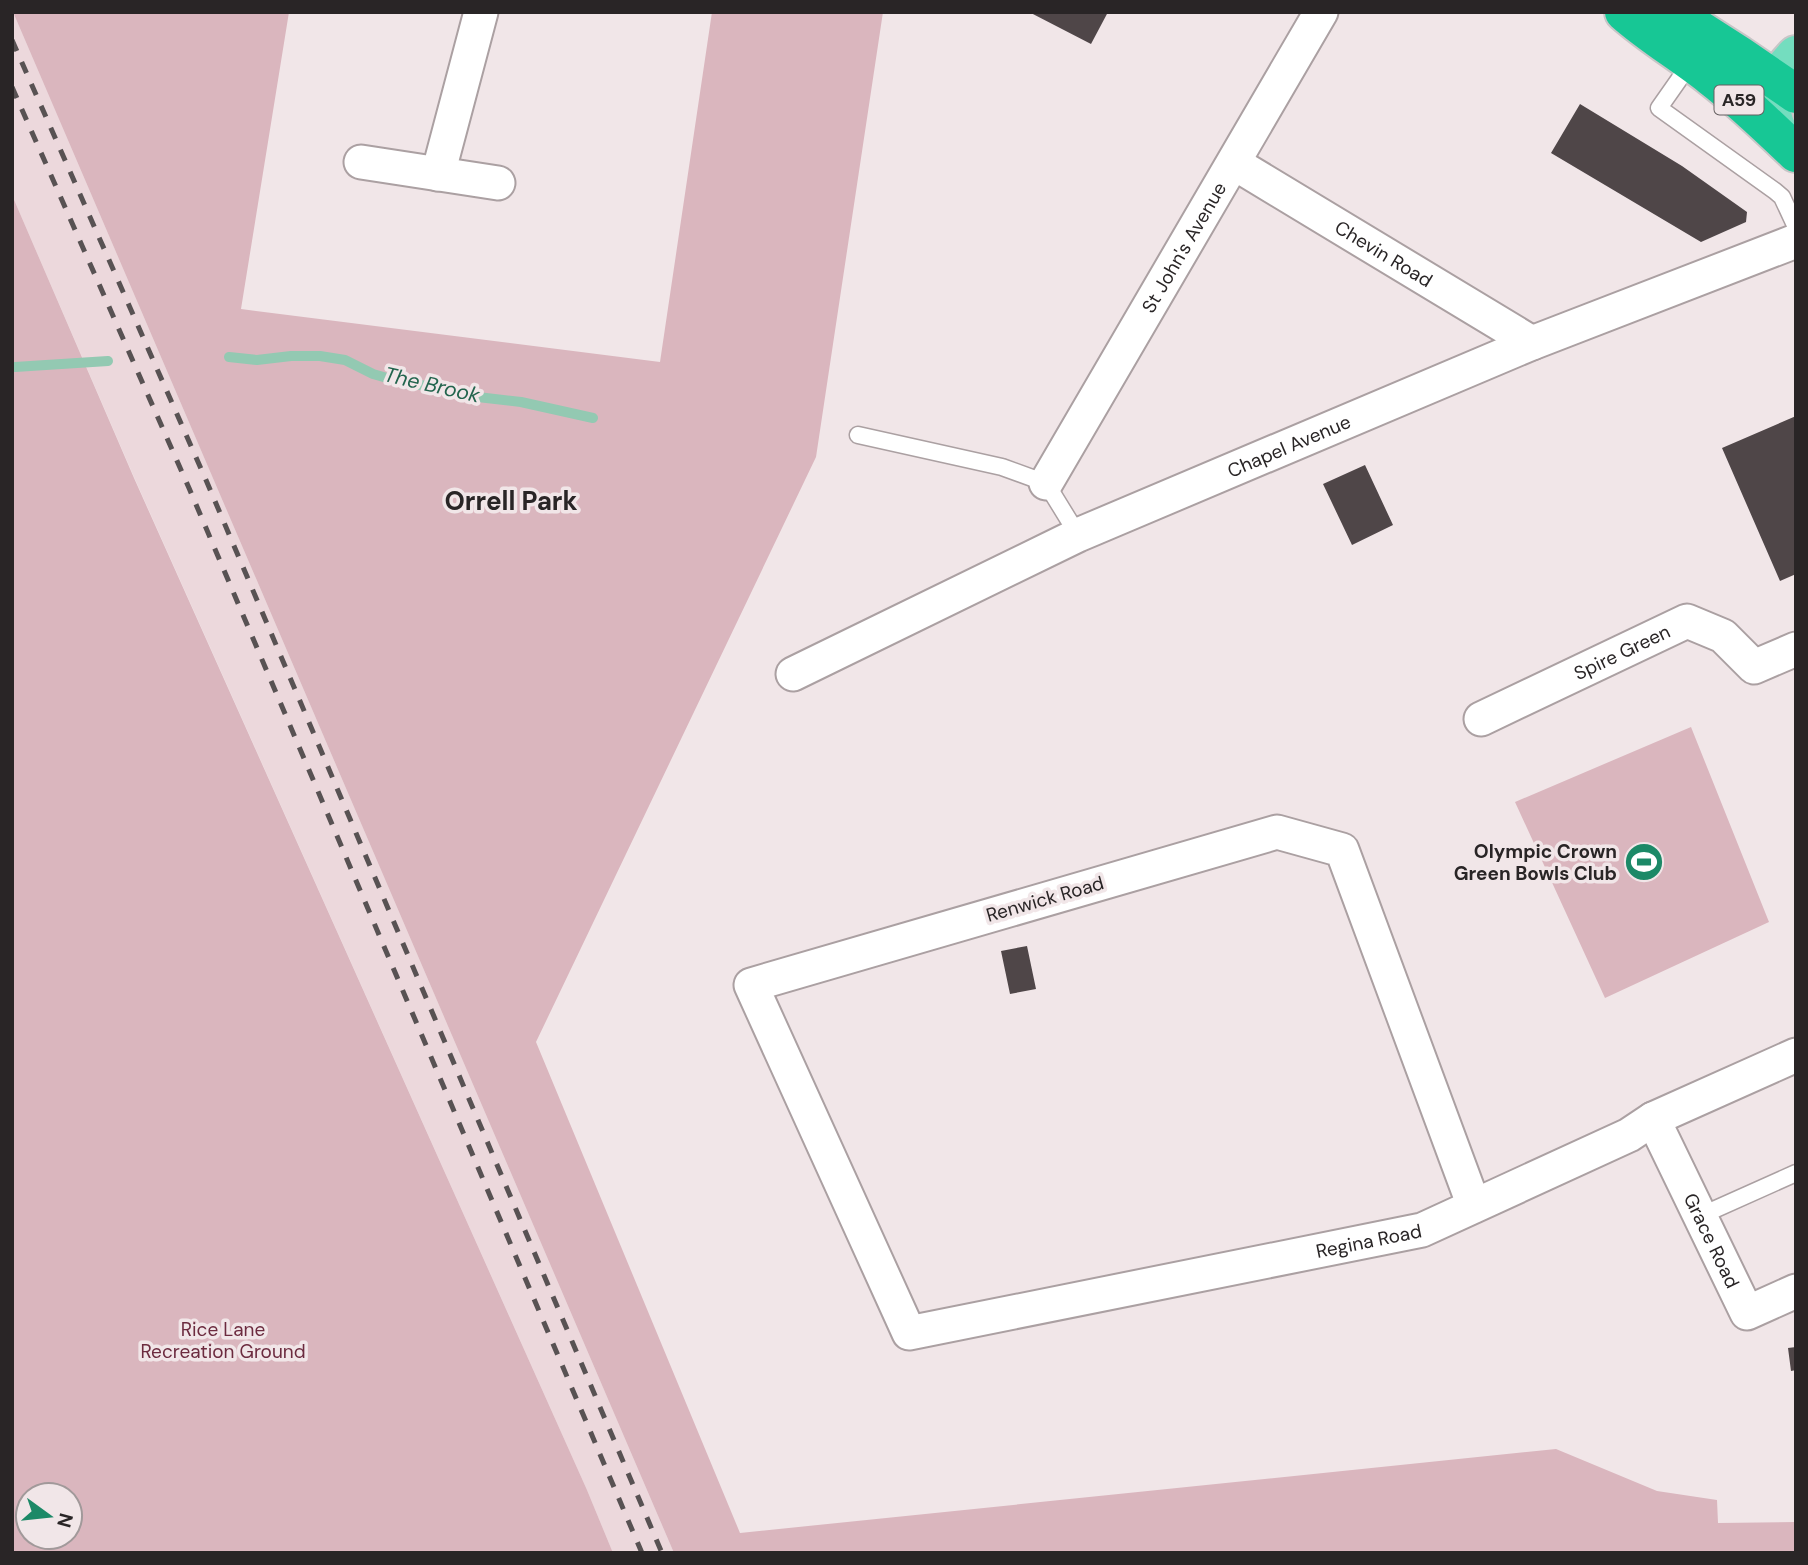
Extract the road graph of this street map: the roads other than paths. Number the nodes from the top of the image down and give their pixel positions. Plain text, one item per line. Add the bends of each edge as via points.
1 (481, 12) edge
2 (1321, 12) edge
3 (1645, 16) edge
4 (1713, 57) junction
5 (1789, 81) edge
6 (1790, 148) edge
7 (361, 162) dead end
8 (1234, 163) junction
9 (438, 174) junction
10 (498, 183) dead end
11 (1796, 228) edge
12 (1796, 241) edge
13 (1532, 343) junction
14 (858, 435) dead end
15 (1046, 483) junction
16 (1078, 535) junction
17 (1796, 649) edge
18 (793, 674) dead end
19 (1481, 719) dead end
20 (1796, 1055) edge
21 (1653, 1119) junction
22 (1796, 1173) edge
23 (1474, 1206) junction
24 (1700, 1216) junction
25 (1796, 1291) edge
26 (909, 1333) joint

1 - 9 street
2 - 8 street, St John's Avenue
3 - 4 highway, A59
4 - 5 main road via 1742,91 1757,95
4 - 6 highway, A59 via 1728,89
4 - 11 lane via 1659,108 1782,197
5 - 6 main road via 1771,108 1774,124
7 - 9 street
8 - 13 street, Chevin Road
8 - 15 street, St John's Avenue
9 - 10 street
12 - 13 street, Chapel Avenue
13 - 16 street, Chapel Avenue
14 - 15 lane via 1002,467
15 - 16 lane
16 - 18 street, Chapel Avenue
17 - 19 street, Spire Green via 1754,667 1723,636 1687,621
20 - 21 street, Regina Road
21 - 23 street, Regina Road via 1629,1135
21 - 24 street, Grace Road
22 - 24 lane
23 - 26 street, Regina Road via 1422,1230
23 - 26 street, Renwick Road via 1342,850 1277,832 751,985
24 - 25 street, Grace Road via 1747,1313

